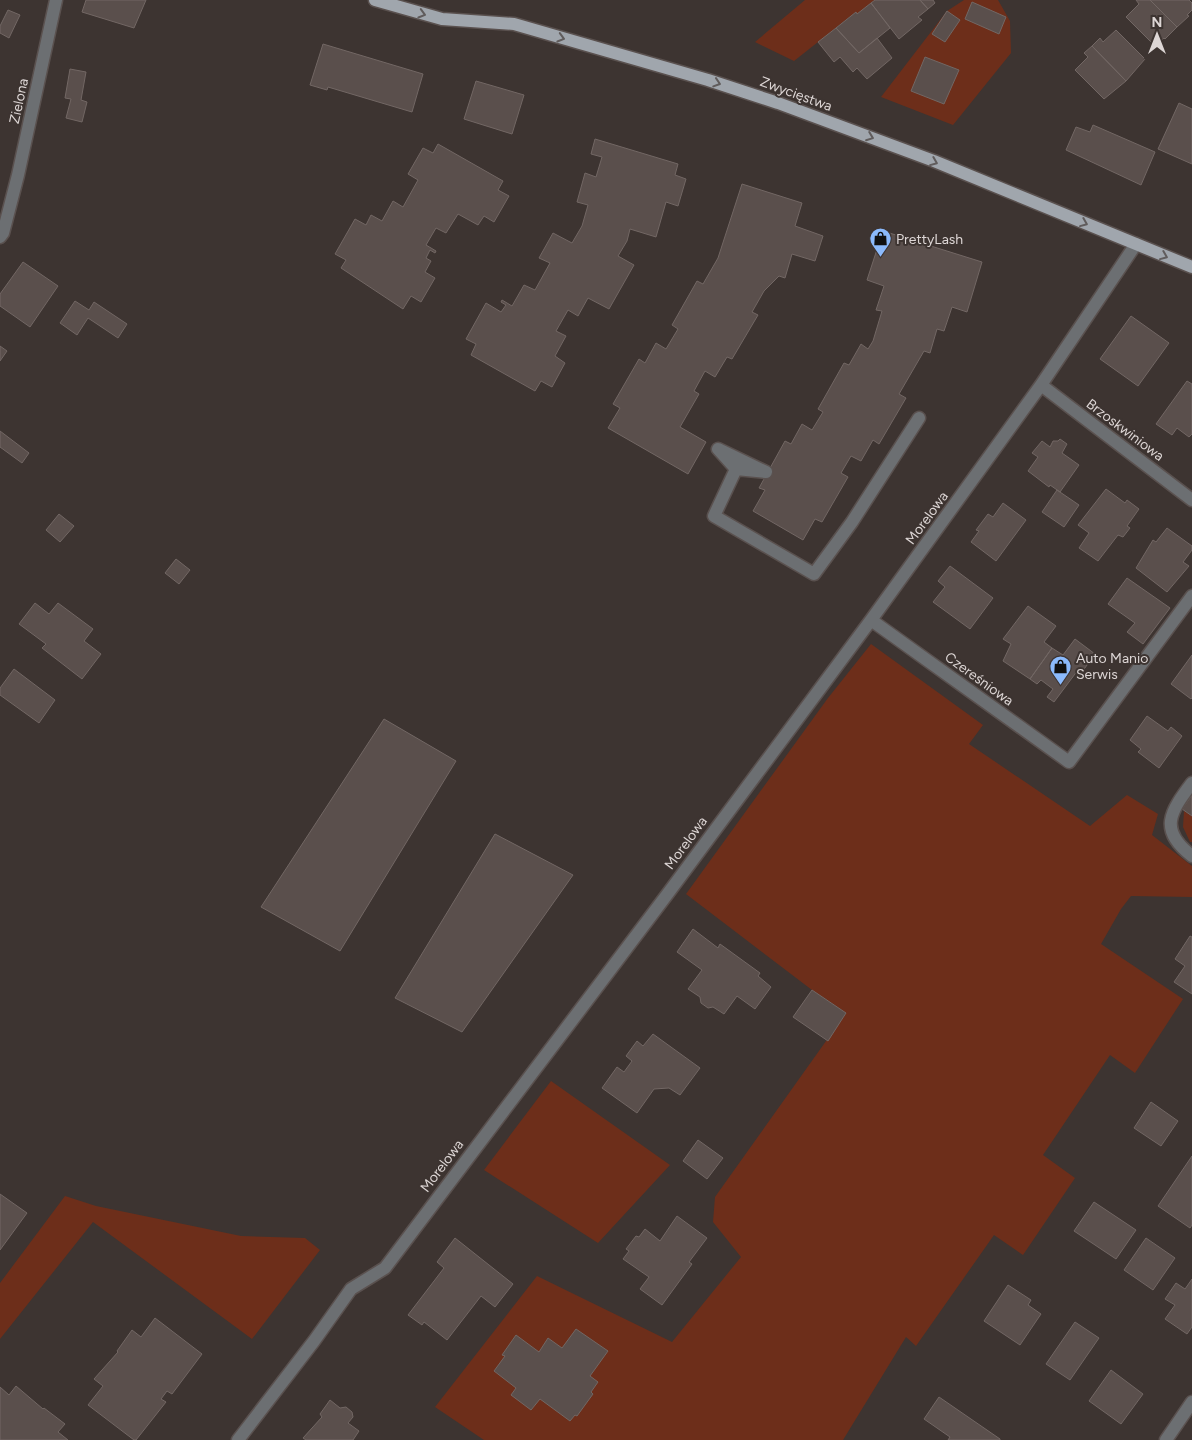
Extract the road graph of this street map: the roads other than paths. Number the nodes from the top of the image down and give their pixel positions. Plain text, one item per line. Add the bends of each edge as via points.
1 (56, 0) edge
2 (375, 0) edge
3 (0, 237) edge
4 (1136, 244) junction
5 (1192, 267) edge
6 (1041, 385) junction
7 (919, 418) dead end
8 (736, 468) dead end
9 (1192, 500) edge
10 (1192, 596) edge
11 (871, 620) junction
12 (1192, 783) edge
13 (1192, 856) edge
14 (1192, 1402) edge
15 (238, 1440) edge
16 (1166, 1440) edge

1 - 3 street, Zielona via 18,175
2 -> 4 main road, Zwycięstwa via 442,19 514,24 769,100 934,161
4 -> 5 main road, Zwycięstwa
4 - 6 street, Morelowa
6 - 9 street, Brzoskwiniowa
6 - 11 street, Morelowa
7 - 8 street via 814,574 714,516
10 - 11 street, Czereśniowa via 1069,762
11 - 15 street, Morelowa via 385,1268 351,1289
12 - 13 street via 1176,805 1171,820 1171,831 1178,845
14 - 16 street

